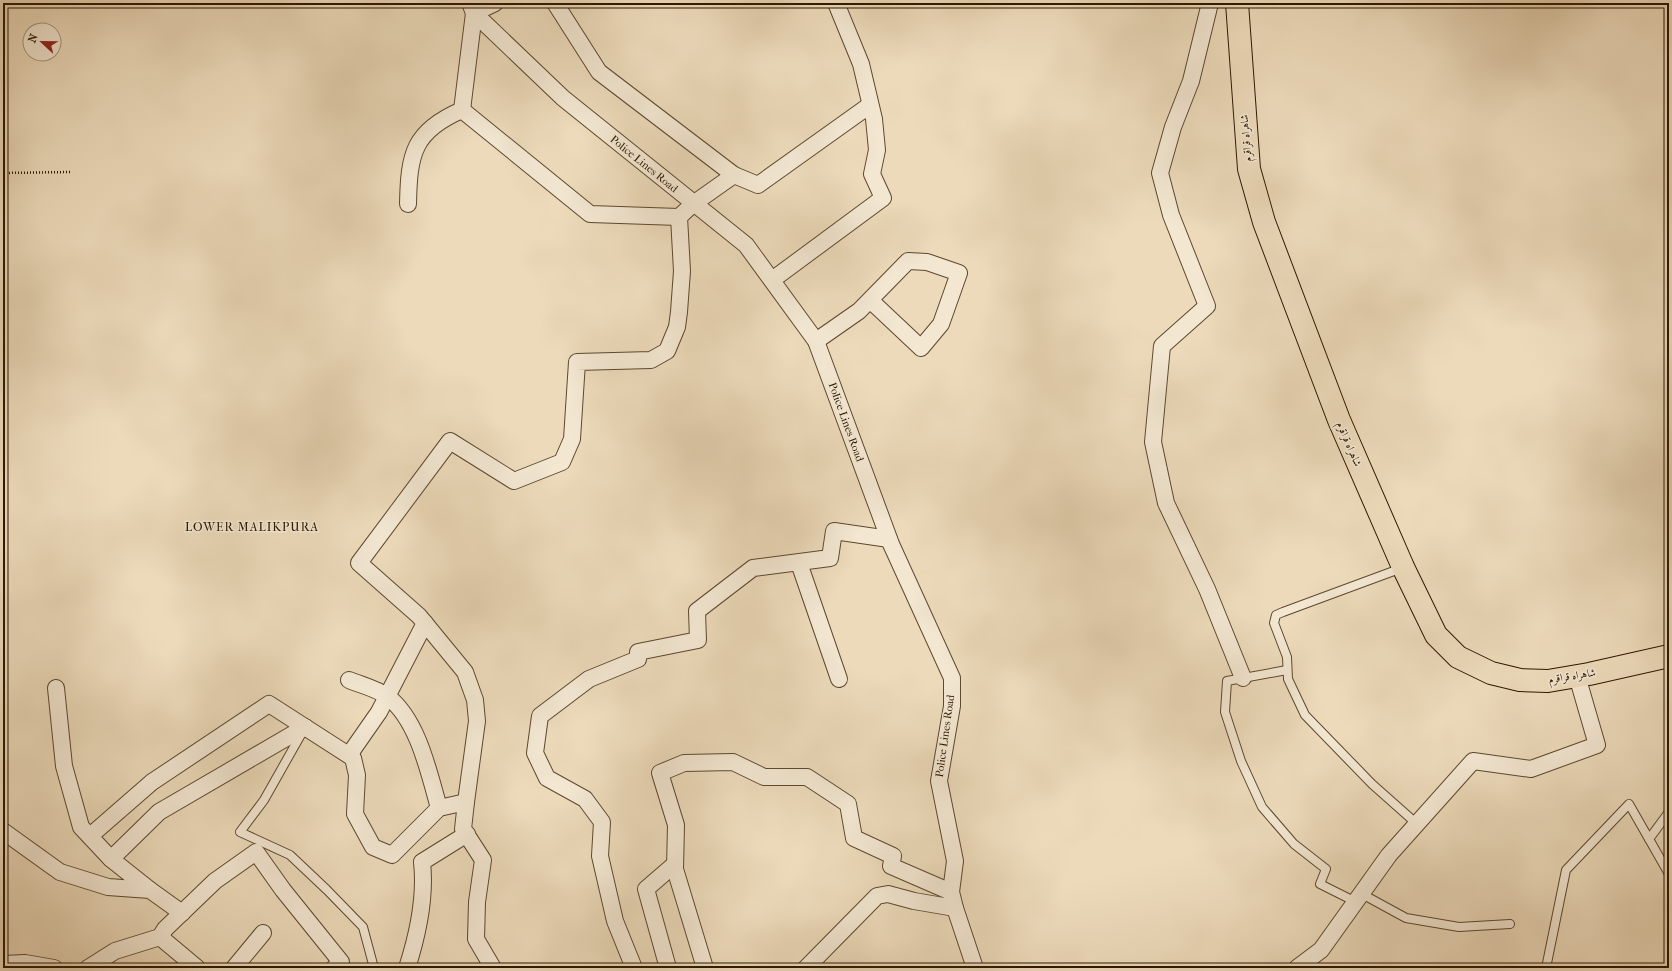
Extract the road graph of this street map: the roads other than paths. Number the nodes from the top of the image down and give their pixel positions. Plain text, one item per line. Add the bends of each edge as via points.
1 (495, 3) edge
2 (555, 3) edge
3 (836, 3) edge
4 (1210, 3) edge
5 (1237, 3) edge
6 (472, 8) edge
7 (870, 105) junction
8 (462, 110) junction
9 (734, 175) junction
10 (408, 204) dead end
11 (693, 204) junction
12 (679, 217) junction
13 (772, 280) junction
14 (870, 300) junction
15 (816, 341) junction
16 (889, 539) junction
17 (799, 563) junction
18 (1403, 567) junction
19 (425, 624) junction
20 (1669, 656) edge
21 (1288, 670) junction
22 (1577, 676) junction
23 (1243, 678) junction
24 (839, 679) dead end
25 (349, 680) dead end
26 (56, 688) dead end
27 (387, 696) junction
28 (305, 728) junction
29 (349, 755) junction
30 (466, 802) junction
31 (439, 808) junction
32 (1669, 812) edge
33 (1417, 824) junction
34 (4, 834) edge
35 (467, 834) junction
36 (90, 836) junction
37 (1649, 838) junction
38 (111, 859) junction
39 (675, 864) junction
40 (1669, 874) edge
41 (150, 890) junction
42 (952, 892) junction
43 (1359, 898) junction
44 (955, 908) junction
45 (182, 913) junction
46 (1510, 924) dead end
47 (263, 933) dead end
48 (160, 937) junction
49 (5, 965) edge
50 (1304, 965) edge
51 (54, 968) edge
52 (88, 968) edge
53 (197, 968) edge
54 (234, 968) edge
55 (334, 968) edge
56 (374, 968) edge
57 (407, 968) edge
58 (493, 968) edge
59 (634, 968) edge
60 (668, 968) edge
61 (705, 968) edge
62 (806, 968) edge
63 (975, 968) edge
64 (1546, 968) edge

1 - 6 street
2 - 9 street via 599,72
3 - 7 street via 861,64
4 - 23 street via 1191,81 1173,127 1160,173 1171,215 1207,306 1162,346 1153,442 1166,503 1207,589
5 - 18 highway, شاہراہ قراقرم via 1249,169 1264,222 1339,420
6 - 8 street
6 - 11 street, Police Lines Road via 563,98
7 - 9 street via 758,185
7 - 13 street via 877,150 872,174 883,198
8 - 10 street via 440,119 424,134 414,153 409,171
8 - 12 street via 590,214
9 - 11 street
11 - 12 street
11 - 13 street, Police Lines Road via 746,245
12 - 19 street via 682,271 679,312 677,327 666,351 651,360 577,362 572,439 562,462 514,481 450,441 359,563
13 - 15 street, Police Lines Road
14 - 14 street via 921,348 941,324 959,273 927,262 908,261
14 - 15 street
15 - 16 street, Police Lines Road
16 - 17 street via 834,531 830,558
16 - 42 street, Police Lines Road via 952,678 952,706 939,781 955,861
17 - 24 street
17 - 59 street via 753,568 697,611 698,640 638,652 638,659 589,679 540,716 535,753 546,778 585,799 602,822 600,856 615,921
18 - 21 lane via 1276,615 1274,623 1287,657
18 - 22 highway, شاہراہ قراقرم via 1436,635 1458,657 1491,673 1520,680 1548,681
19 - 27 street
19 - 30 street via 465,672 475,700 477,721
20 - 22 highway, شاہراہ قراقرم
21 - 23 lane
21 - 33 lane via 1288,679 1306,716 1372,784
22 - 33 street via 1597,745 1531,769 1473,761
23 - 43 lane via 1227,681 1225,712 1241,761 1262,807 1294,844 1326,869 1320,884
25 - 27 street
26 - 36 street via 64,766 80,827
27 - 29 street
27 - 31 street via 406,713 425,759
28 - 29 street
28 - 36 street via 269,704 152,782
28 - 38 street via 159,812
28 - 56 lane via 264,800 240,832 290,855 327,890 363,927
29 - 31 street via 353,758 357,775 355,814 373,847 392,855
30 - 31 street
30 - 35 street via 464,829
32 - 37 lane
33 - 43 street via 1389,855
34 - 41 street via 60,872 108,887
35 - 57 street via 422,862 424,881 421,907
35 - 58 street via 483,860 477,902 476,939
36 - 38 street
37 - 40 lane
37 - 64 lane via 1629,804 1566,870
38 - 41 street
39 - 42 street via 676,825 660,773 684,763 732,762 764,777 808,778 848,804 854,838 892,856 891,866
39 - 60 street via 646,889
39 - 61 street
41 - 45 street
42 - 44 street, Police Lines Road
43 - 46 lane via 1406,918 1459,927
43 - 50 street via 1321,950
44 - 62 street via 914,902 888,894 877,896
44 - 63 street, Police Lines Road
45 - 48 street
45 - 55 street via 215,881 256,852 341,962
47 - 54 street
48 - 52 street via 115,951
48 - 53 street
49 - 51 street via 25,963

